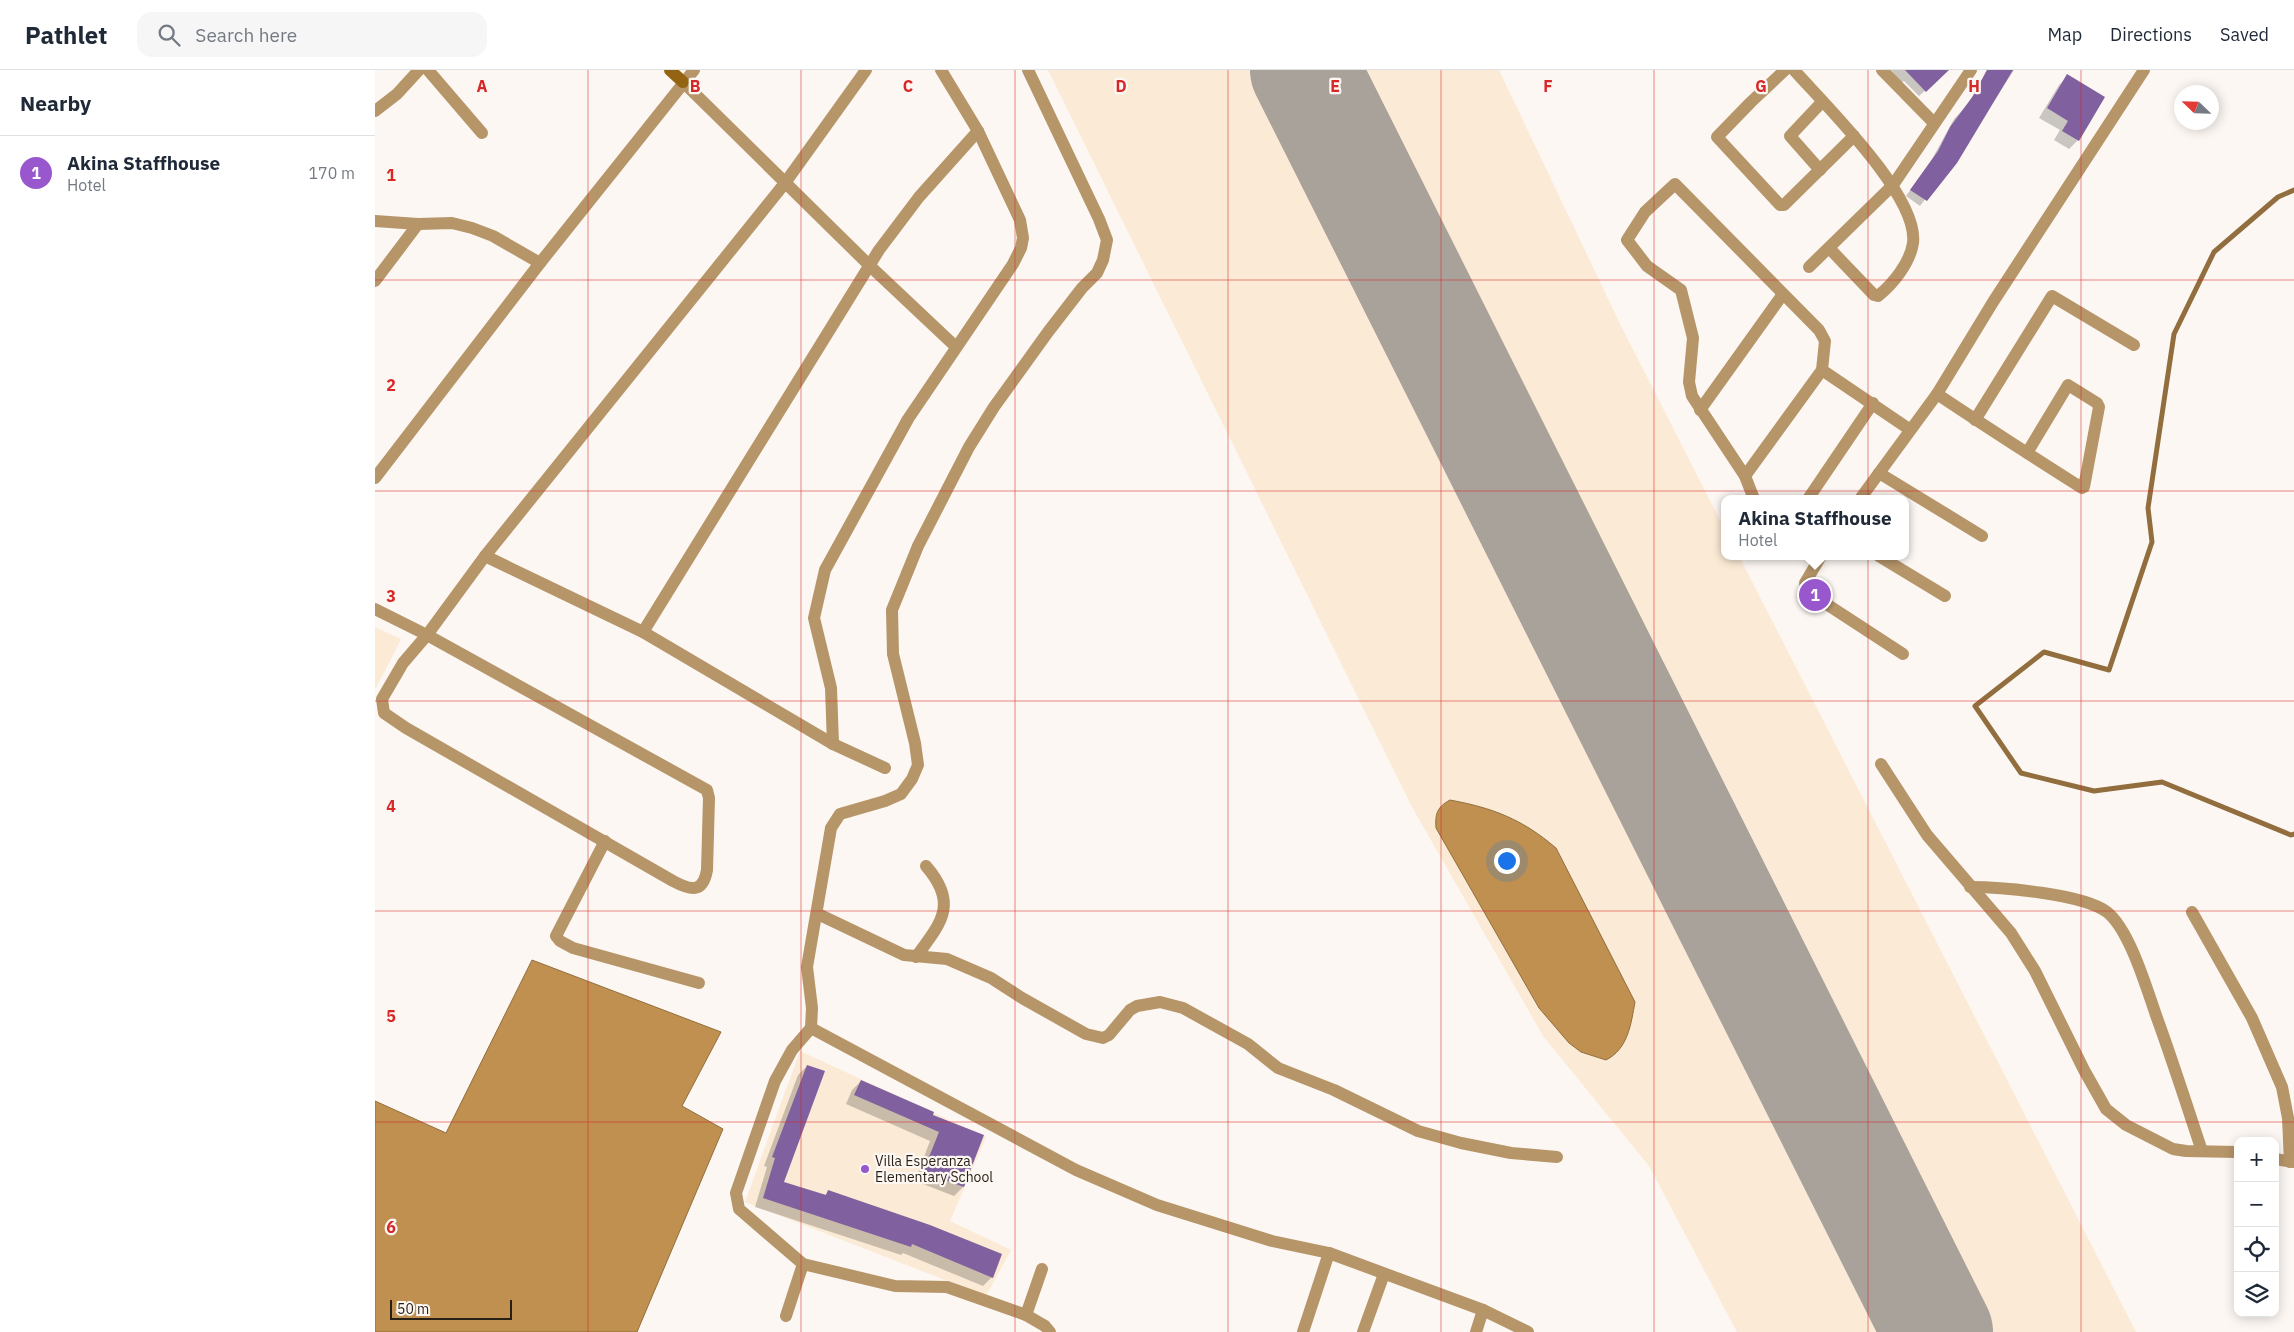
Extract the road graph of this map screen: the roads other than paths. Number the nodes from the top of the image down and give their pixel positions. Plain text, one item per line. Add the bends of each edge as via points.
1 (419, 70) edge
2 (428, 70) edge
3 (670, 70) edge
4 (694, 70) edge
5 (866, 70) edge
6 (941, 70) edge
7 (1028, 70) edge
8 (1785, 70) edge
9 (1794, 70) edge
10 (1882, 70) edge
11 (1971, 70) edge
12 (2144, 70) edge
13 (683, 82) junction
14 (1822, 102) junction
15 (375, 111) edge
16 (1934, 123) junction
17 (978, 131) junction
18 (482, 133) dead end
19 (1854, 136) junction
20 (1820, 170) junction
21 (785, 183) junction
22 (1893, 185) junction
23 (375, 221) edge
24 (418, 224) junction
25 (1830, 249) junction
26 (540, 263) junction
27 (870, 266) junction
28 (1809, 268) dead end
29 (375, 281) edge
30 (1783, 294) junction
31 (2134, 346) dead end
32 (956, 347) junction
33 (1822, 370) junction
34 (1937, 394) junction
35 (1873, 403) junction
36 (1700, 410) junction
37 (1975, 420) junction
38 (1909, 430) junction
39 (2027, 453) junction
40 (1879, 473) junction
41 (1745, 476) junction
42 (375, 478) edge
43 (1752, 495) edge
44 (1811, 495) edge
45 (1863, 495) edge
46 (1981, 536) dead end
47 (485, 556) junction
48 (1819, 560) edge
49 (1886, 560) edge
50 (1945, 596) dead end
51 (375, 609) edge
52 (643, 632) junction
53 (427, 635) junction
54 (1903, 654) dead end
55 (833, 744) junction
56 (1881, 764) dead end
57 (885, 768) dead end
58 (605, 841) junction
59 (926, 866) dead end
60 (1970, 887) junction
61 (2192, 912) dead end
62 (818, 914) junction
63 (916, 957) junction
64 (699, 983) dead end
65 (811, 1028) junction
66 (2202, 1151) junction
67 (2234, 1152) edge
68 (1557, 1157) dead end
69 (2279, 1159) edge
70 (2292, 1162) edge
71 (1329, 1254) junction
72 (803, 1264) junction
73 (1043, 1269) dead end
74 (1384, 1274) junction
75 (1483, 1310) junction
76 (1026, 1315) junction
77 (785, 1316) dead end
78 (1050, 1332) edge
79 (1303, 1332) edge
80 (1363, 1332) edge
81 (1476, 1332) edge
82 (1528, 1332) edge

1 - 15 street via 397,94
2 - 18 street
3 - 13 street
4 - 13 street
5 - 21 street
6 - 17 street
7 - 62 street via 1099,220 1107,240 1106,250 1097,273 1048,332 994,407 969,447 915,554 892,610 892,626 893,654 918,765 901,794 840,814 834,821 827,841
8 - 20 street via 1718,135 1718,140 1780,205 1784,205
9 - 14 street
10 - 16 street
11 - 16 street
12 - 34 street
13 - 21 street
13 - 26 street
14 - 19 street
14 - 20 street via 1790,136
16 - 22 street
17 - 27 street via 919,197
17 - 32 street via 1020,220 1023,238 1013,264
19 - 20 street
19 - 22 street
21 - 27 street
21 - 47 street
22 - 25 street
22 - 25 street via 1911,226 1913,242 1906,261 1888,288 1875,295
23 - 24 street
24 - 26 street via 452,223 472,228
24 - 29 street
25 - 28 street
26 - 42 street
27 - 32 street
27 - 52 street
30 - 33 street via 1813,322 1825,341
30 - 36 street
30 - 36 street via 1675,184 1637,222 1627,240 1647,266 1681,290 1693,338 1689,390
31 - 37 street via 2052,296
32 - 55 street via 908,419 825,570 814,618 831,688
33 - 35 street
33 - 41 street
34 - 37 street
34 - 38 street
35 - 38 street
35 - 44 street
36 - 41 street
37 - 39 street
38 - 40 street
39 - 39 street via 2084,488 2097,404 2068,385
40 - 45 street
40 - 46 street
41 - 43 street
47 - 52 street
47 - 53 street
48 - 54 street via 1805,583 1808,592
49 - 50 street
51 - 53 street
52 - 55 street
53 - 58 street via 403,663 382,699 384,713
53 - 58 street via 707,790 707,870 705,881 697,888 673,881
55 - 57 street
56 - 60 street via 1927,835
58 - 64 street via 556,936 560,942 573,948
59 - 63 street via 939,886 945,910
60 - 66 street via 2011,933 2035,970 2106,1109 2126,1125 2159,1143 2179,1150
60 - 66 street via 2080,899 2108,913 2127,938 2146,986
61 - 70 street via 2251,1018 2282,1087
62 - 63 street via 904,955
62 - 65 street via 807,967
63 - 68 street via 947,959 991,978 1096,1037 1109,1035 1137,1006 1160,1002 1183,1008 1248,1044 1278,1068 1418,1131 1511,1153
65 - 71 street via 1076,1170 1157,1205 1272,1241
65 - 72 street via 792,1050 775,1081 736,1193 739,1209
66 - 67 street
69 - 70 street
71 - 74 street
71 - 79 street
72 - 76 street via 895,1286 947,1288
72 - 77 street
73 - 76 street
74 - 75 street
74 - 80 street
75 - 81 street
75 - 82 street
76 - 78 street

